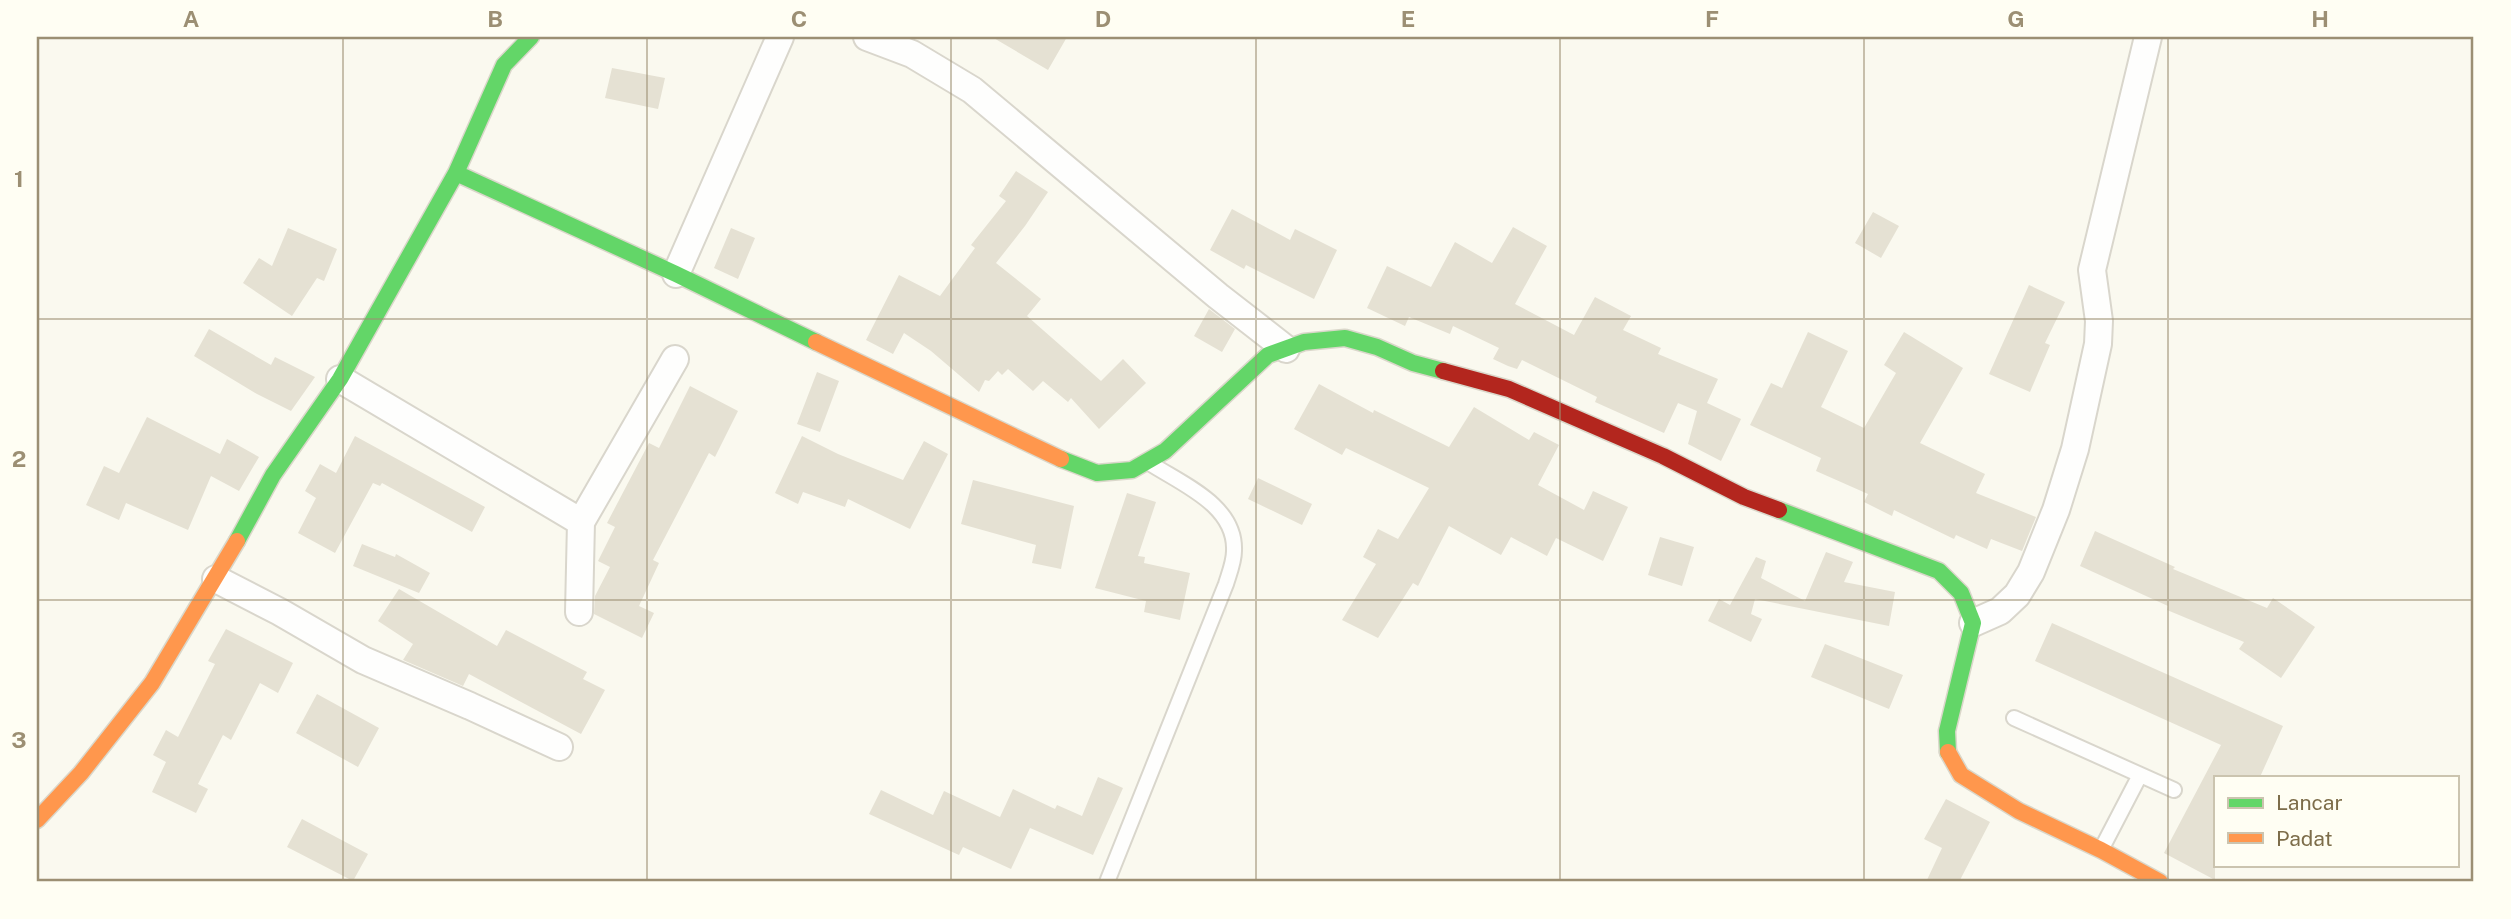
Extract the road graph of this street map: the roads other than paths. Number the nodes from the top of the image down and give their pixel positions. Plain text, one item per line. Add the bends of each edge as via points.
1 (531, 37) edge
2 (780, 37) edge
3 (867, 37) edge
4 (2148, 37) edge
5 (457, 173) junction
6 (676, 274) junction
7 (1286, 349) junction
8 (675, 359) dead end
9 (340, 379) junction
10 (1146, 461) junction
11 (581, 522) junction
12 (216, 579) junction
13 (579, 612) dead end
14 (1973, 623) junction
15 (2014, 718) dead end
16 (559, 747) dead end
17 (2140, 775) junction
18 (2174, 790) dead end
19 (37, 820) edge
20 (2101, 850) junction
21 (1107, 882) edge
22 (2160, 882) edge

1 - 5 street via 504,65
2 - 6 street
3 - 7 street via 912,54 972,90
4 - 14 street via 2092,270 2098,344 2075,449 2031,572 2000,611
5 - 6 street
5 - 9 street
6 - 10 street via 1047,454 1097,473 1132,470
7 - 10 street via 1268,355 1165,451
7 - 14 street via 1304,342 1345,338 1413,363 1509,389 1744,497 1939,570 1956,583
8 - 11 street
9 - 11 street
9 - 12 street via 273,475
10 - 21 lane via 1221,512 1232,530 1234,553 1226,584
11 - 13 street
12 - 16 street via 363,660
12 - 19 street via 152,683
14 - 20 street via 1947,731 1948,755 1961,775 2019,811
15 - 17 lane
17 - 18 lane
17 - 20 lane
20 - 22 street

